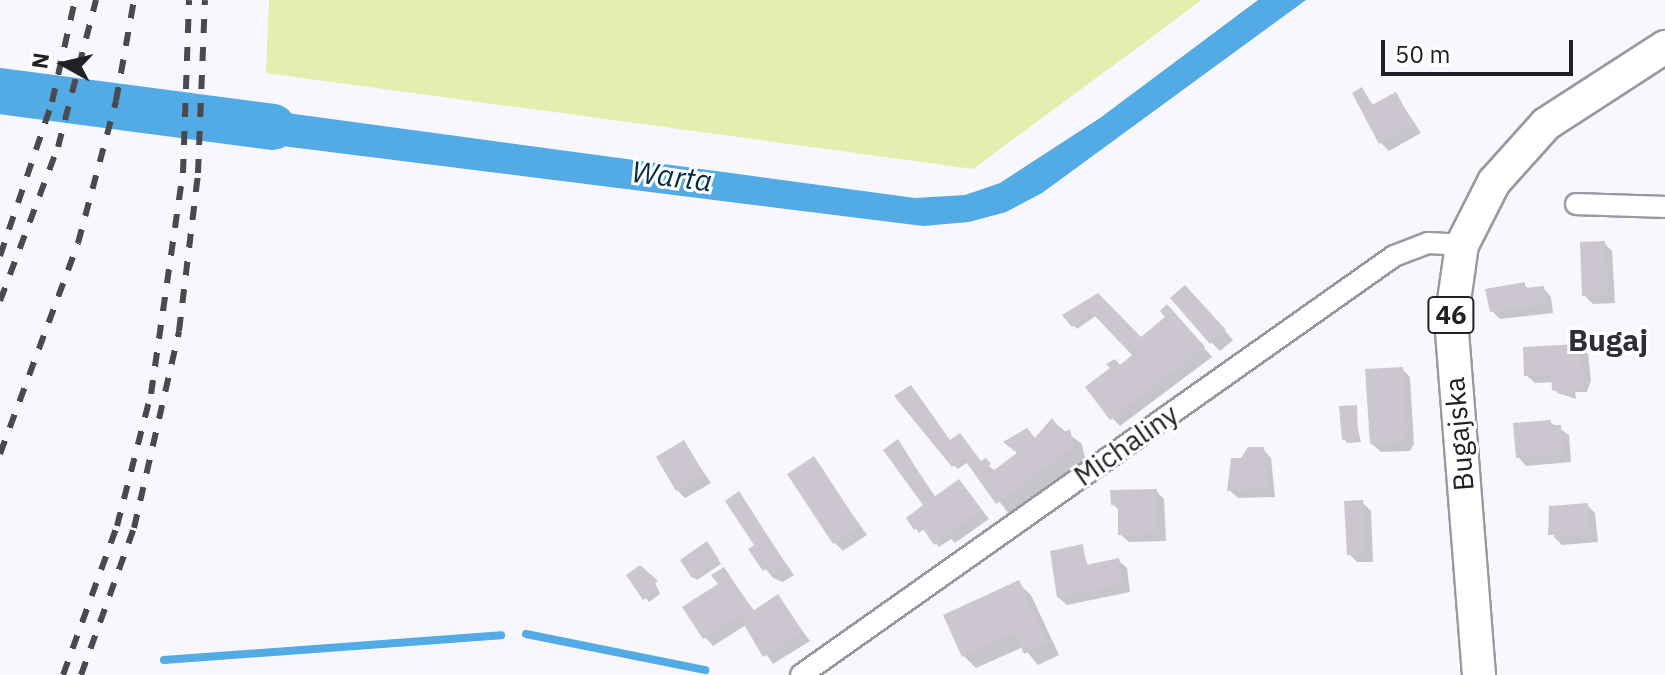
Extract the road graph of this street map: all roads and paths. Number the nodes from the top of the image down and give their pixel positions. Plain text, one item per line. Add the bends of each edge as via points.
1 (1665, 47) edge
2 (1576, 204) dead end
3 (1665, 207) edge
4 (1462, 245) junction
5 (801, 675) edge
6 (1479, 675) edge

1 - 4 main road, Bugajska / 46 via 1546,124 1494,182
2 - 3 street
4 - 5 street, Michaliny via 1428,243 1394,256
4 - 6 main road, Bugajska / 46 via 1453,282 1453,384

